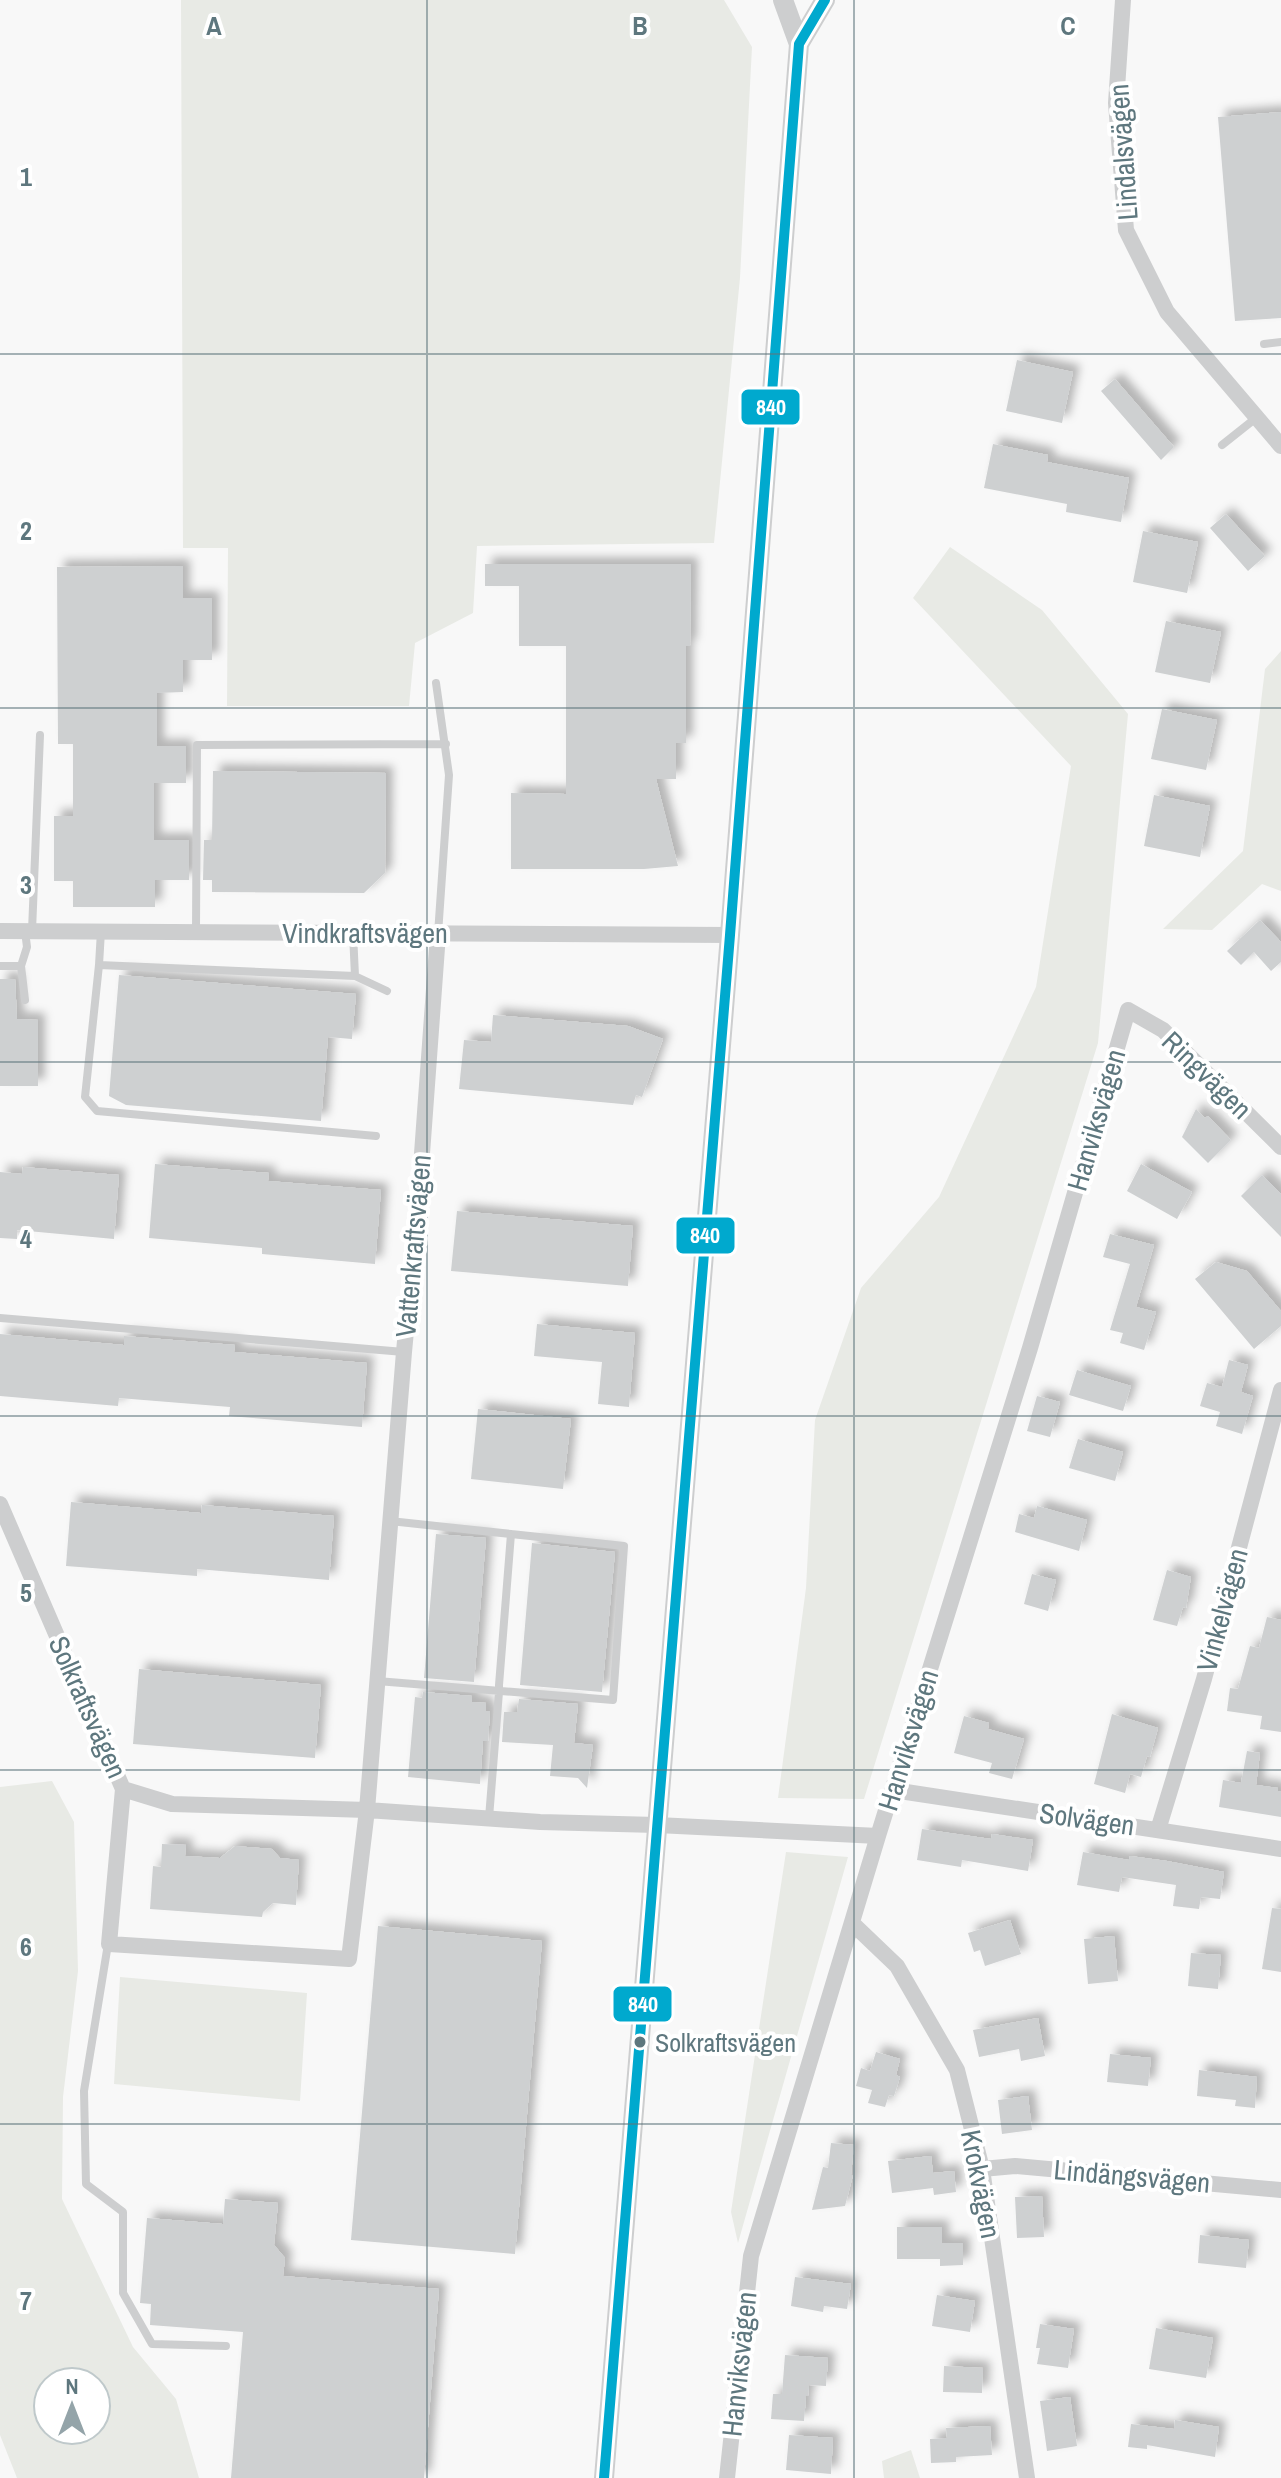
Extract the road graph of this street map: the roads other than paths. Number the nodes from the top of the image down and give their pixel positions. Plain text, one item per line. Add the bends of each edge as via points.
1 (783, 0) edge
2 (825, 0) edge
3 (1123, 0) edge
4 (799, 44) junction
5 (1281, 342) edge
6 (1264, 344) dead end
7 (1257, 417) junction
8 (1222, 445) dead end
9 (1281, 446) edge
10 (436, 683) dead end
11 (40, 735) dead end
12 (446, 744) junction
13 (0, 931) edge
14 (28, 931) junction
15 (101, 931) junction
16 (196, 932) junction
17 (353, 933) junction
18 (438, 934) junction
19 (730, 935) junction
20 (99, 965) junction
21 (0, 966) edge
22 (21, 966) junction
23 (355, 976) junction
24 (387, 991) dead end
25 (25, 1000) dead end
26 (1128, 1010) joint
27 (376, 1136) dead end
28 (1281, 1147) edge
29 (0, 1318) edge
30 (404, 1352) junction
31 (1281, 1390) edge
32 (0, 1504) edge
33 (390, 1521) junction
34 (511, 1534) junction
35 (377, 1681) junction
36 (499, 1692) junction
37 (123, 1789) junction
38 (893, 1790) junction
39 (367, 1810) junction
40 (489, 1819) junction
41 (657, 1825) junction
42 (1158, 1830) junction
43 (878, 1836) junction
44 (1281, 1849) edge
45 (852, 1923) junction
46 (109, 1944) junction
47 (982, 2169) junction
48 (1281, 2190) edge
49 (226, 2346) dead end
50 (604, 2478) edge
51 (727, 2478) edge
52 (1027, 2478) edge

1 - 4 street
2 - 4 street
3 - 7 street, Lindalsvägen via 1116,103 1126,230 1167,312
4 - 19 street
5 - 6 lane
7 - 8 lane
7 - 9 street, Lindalsvägen
10 - 12 lane, Vattenkraftsvägen
11 - 14 lane
12 - 16 lane via 197,745
12 - 18 lane, Vattenkraftsvägen via 449,775
13 - 14 street, Vindkraftsvägen
14 - 15 street, Vindkraftsvägen
14 - 22 lane
15 - 16 street, Vindkraftsvägen
15 - 20 lane
16 - 17 street, Vindkraftsvägen
17 - 18 street, Vindkraftsvägen
17 - 23 lane
18 - 19 street, Vindkraftsvägen
18 - 30 street, Vattenkraftsvägen
19 - 41 street
20 - 23 lane
20 - 27 lane via 85,1097 97,1111
21 - 22 lane
22 - 25 lane
23 - 24 lane
26 - 28 street, Ringvägen via 1163,1030
26 - 38 street, Hanviksvägen
29 - 30 lane
30 - 33 street, Vattenkraftsvägen
31 - 42 street, Vinkelvägen
32 - 37 street, Solkraftsvägen
33 - 34 lane
33 - 35 street, Vattenkraftsvägen
34 - 36 lane
34 - 36 lane via 624,1546 613,1700
35 - 36 lane
35 - 39 street, Vattenkraftsvägen
36 - 40 lane
37 - 39 street, Solkraftsvägen via 172,1804
37 - 46 street
38 - 42 street, Solvägen
38 - 43 street, Hanviksvägen
39 - 40 street, Solkraftsvägen
39 - 46 street, Vattenkraftsvägen via 349,1959
40 - 41 street, Solkraftsvägen
41 - 43 street, Solkraftsvägen
41 - 50 street
42 - 44 street, Solvägen
43 - 45 street, Hanviksvägen
45 - 47 street, Krokvägen via 897,1966 957,2070
45 - 51 street, Hanviksvägen via 751,2256
46 - 49 lane via 84,2091 86,2184 123,2212 123,2293 152,2344
47 - 48 street, Lindängsvägen via 1015,2166
47 - 52 street, Krokvägen

